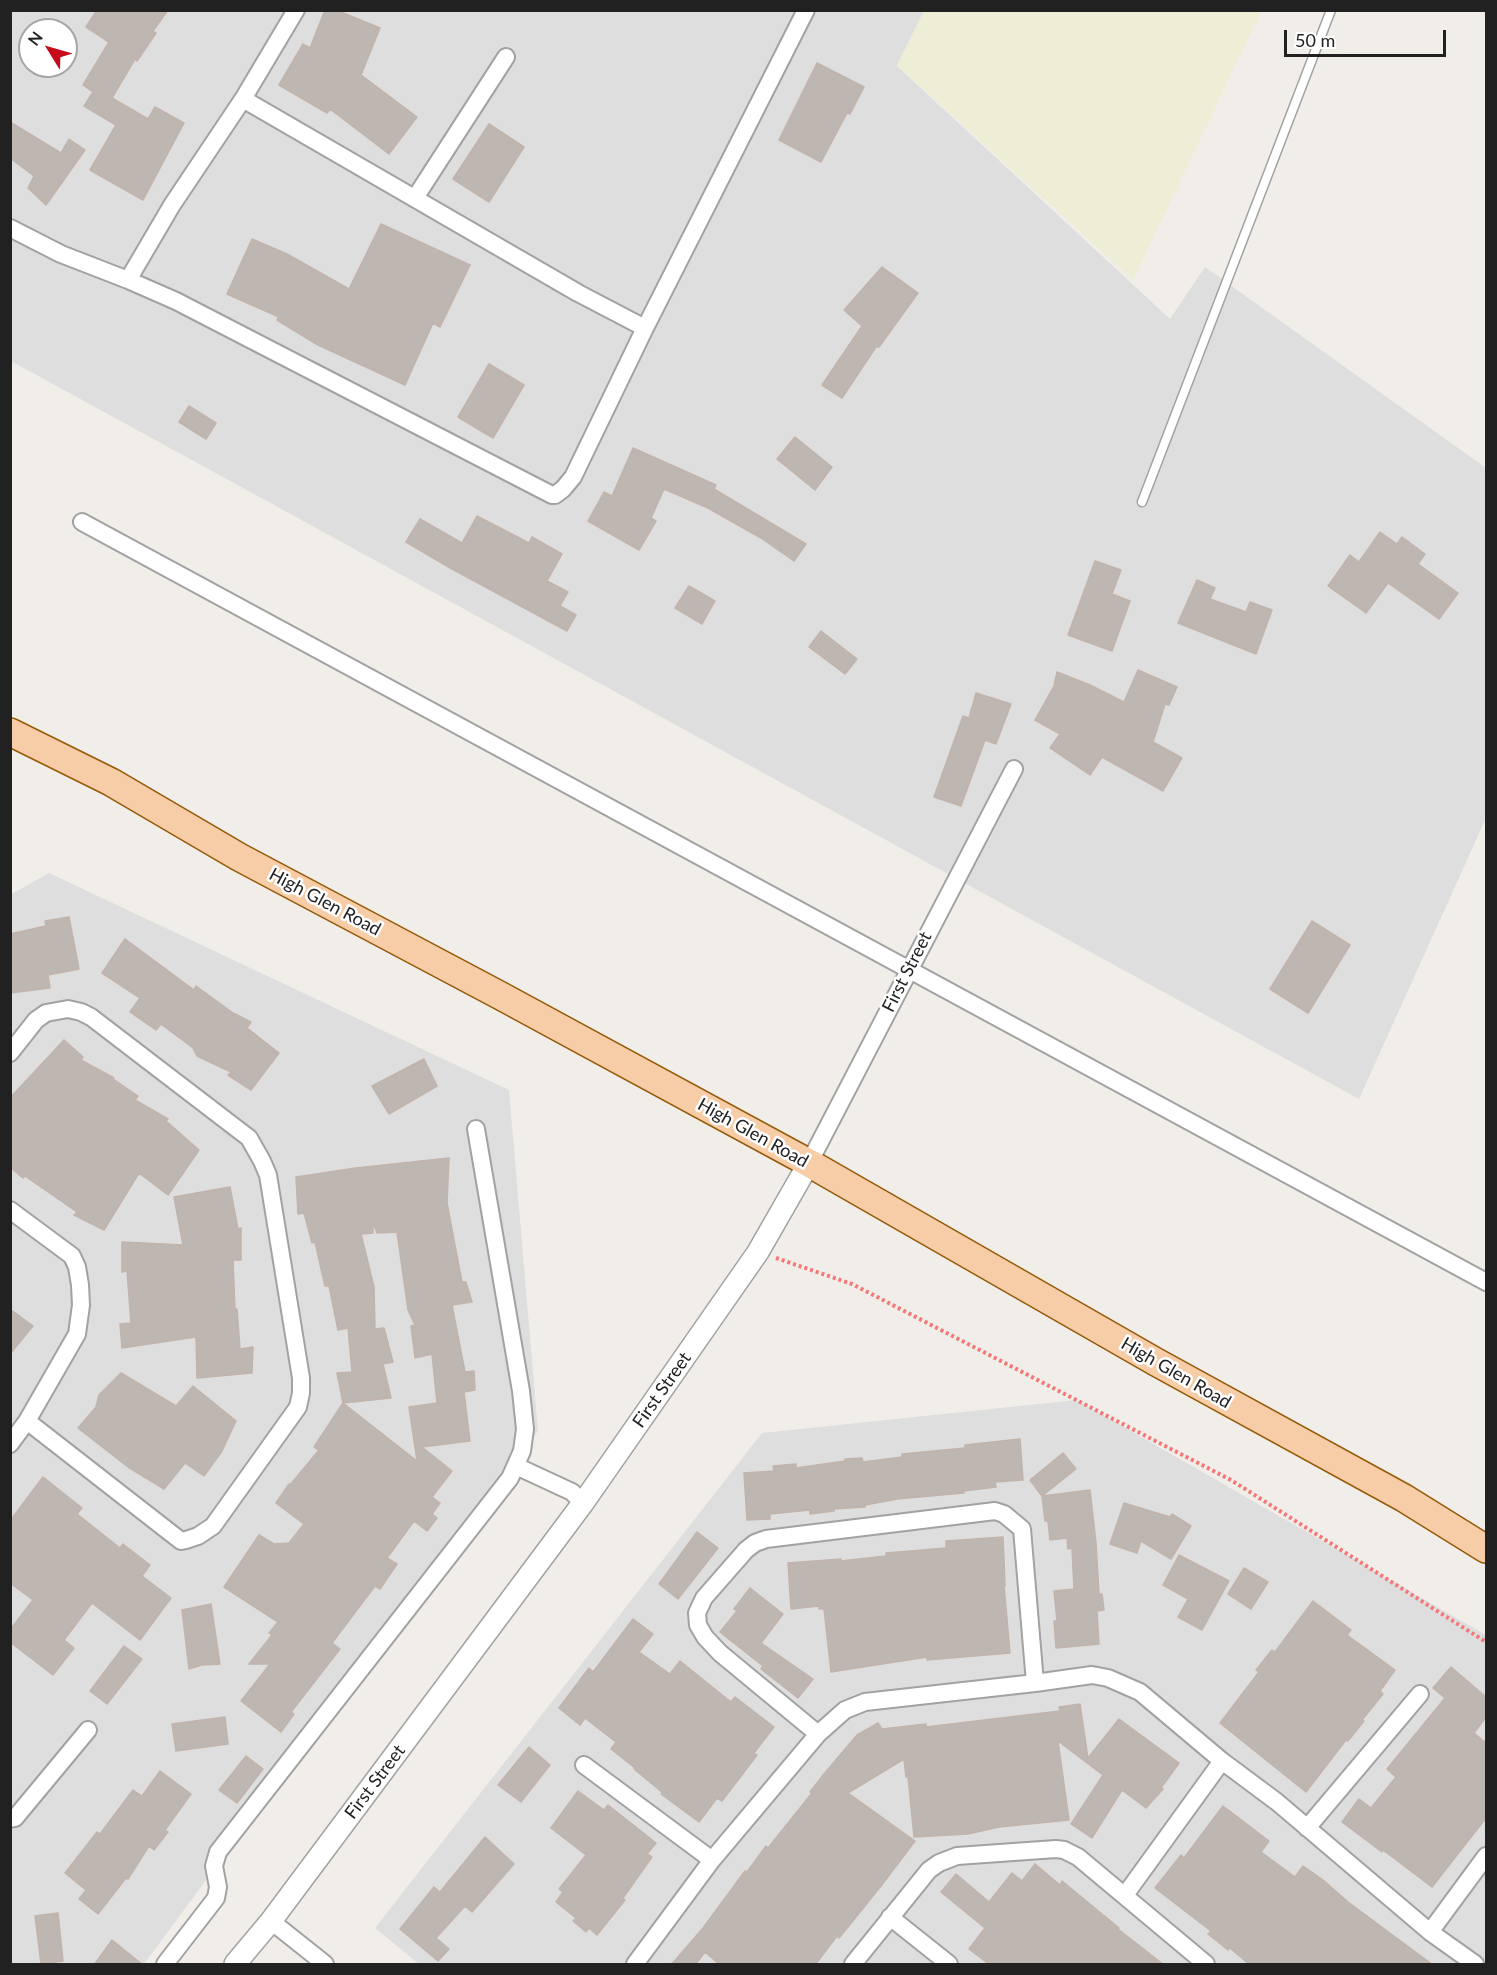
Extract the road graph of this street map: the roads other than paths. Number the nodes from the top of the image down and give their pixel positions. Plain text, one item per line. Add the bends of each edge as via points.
1 (296, 10) edge
2 (806, 10) edge
3 (1331, 10) edge
4 (506, 57) dead end
5 (243, 99) junction
6 (415, 198) junction
7 (10, 228) edge
8 (128, 280) junction
9 (645, 328) junction
10 (1142, 502) dead end
11 (82, 522) dead end
12 (10, 732) edge
13 (1014, 769) dead end
14 (908, 970) junction
15 (10, 1053) edge
16 (476, 1129) dead end
17 (809, 1163) junction
18 (10, 1210) edge
19 (1486, 1282) edge
20 (27, 1422) junction
21 (10, 1444) edge
22 (516, 1466) junction
23 (583, 1503) junction
24 (1486, 1550) edge
25 (1035, 1683) junction
26 (1420, 1694) dead end
27 (88, 1730) dead end
28 (818, 1734) junction
29 (1222, 1761) junction
30 (584, 1765) dead end
31 (10, 1819) edge
32 (1307, 1828) junction
33 (1486, 1856) edge
34 (712, 1860) junction
35 (1125, 1895) junction
36 (890, 1917) junction
37 (271, 1921) junction
38 (1430, 1932) junction
39 (165, 1965) edge
40 (235, 1965) edge
41 (325, 1965) edge
42 (635, 1965) edge
43 (853, 1965) edge
44 (949, 1965) edge
45 (1206, 1965) edge
46 (1475, 1965) edge

1 - 5 street
2 - 9 street
3 - 10 lane
4 - 6 street
5 - 6 street
5 - 8 street via 172,204
6 - 9 street
7 - 8 street via 61,254
8 - 9 street via 552,495 561,492 573,477
11 - 14 street
12 - 17 main road, High Glen Road via 111,782 239,857
13 - 14 street, First Street
14 - 17 street, First Street
14 - 19 street
15 - 20 street via 46,1013 81,1012 249,1138 268,1175 301,1378 298,1407 213,1526 181,1541
16 - 22 street via 521,1391 525,1429
17 - 23 street, First Street via 758,1252
17 - 24 main road, High Glen Road via 1175,1373 1404,1498
18 - 20 street via 72,1256 80,1285 77,1334
20 - 21 street
22 - 23 street via 572,1492
22 - 39 street via 218,1852 214,1866 216,1898
23 - 37 street, First Street
25 - 28 street via 865,1702 845,1710
25 - 28 street via 1022,1529 1004,1514 995,1511 766,1539 746,1550 705,1598 697,1613 698,1625 720,1653
25 - 29 street via 1092,1675 1122,1683 1140,1692
26 - 32 street
27 - 31 street via 15,1818
28 - 34 street
29 - 32 street
29 - 35 street
30 - 34 street
32 - 38 street
33 - 38 street
34 - 42 street
35 - 36 street via 1064,1850 957,1856 929,1870
35 - 45 street
36 - 43 street
36 - 44 street
37 - 40 street, First Street
37 - 41 street
38 - 46 street

